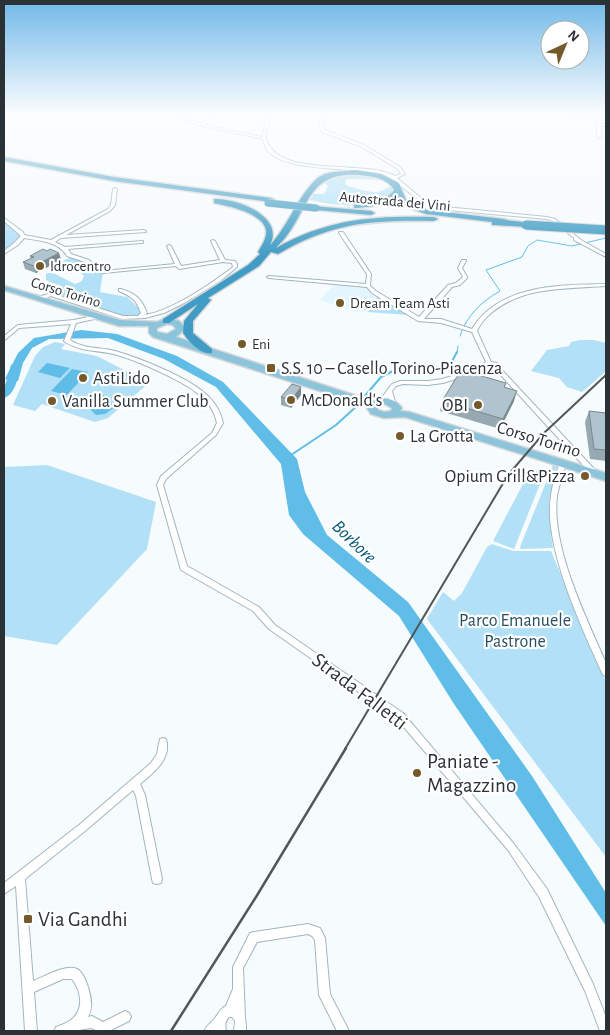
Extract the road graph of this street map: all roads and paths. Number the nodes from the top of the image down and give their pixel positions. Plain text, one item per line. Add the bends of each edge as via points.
1 (9, 161) edge
2 (10, 161) edge
3 (291, 161) edge
4 (389, 161) edge
5 (398, 179) junction
6 (113, 185) junction
7 (398, 190) junction
8 (270, 202) junction
9 (317, 206) junction
10 (4, 219) edge
11 (434, 219) junction
12 (504, 221) junction
13 (526, 221) junction
14 (606, 228) edge
15 (144, 231) dead end
16 (341, 233) dead end
17 (23, 236) junction
18 (60, 238) junction
19 (213, 241) dead end
20 (50, 242) junction
21 (141, 242) dead end
22 (169, 246) dead end
23 (65, 248) junction
24 (4, 253) edge
25 (606, 256) edge
26 (223, 261) junction
27 (464, 261) dead end
28 (177, 265) junction
29 (250, 268) junction
30 (269, 277) dead end
31 (606, 285) edge
32 (222, 286) junction
33 (368, 286) junction
34 (4, 288) edge
35 (121, 290) dead end
36 (38, 299) junction
37 (207, 300) junction
38 (174, 302) dead end
39 (142, 315) junction
40 (97, 317) junction
41 (420, 320) junction
42 (166, 321) junction
43 (74, 324) junction
44 (18, 328) junction
45 (154, 328) junction
46 (179, 328) junction
47 (4, 329) edge
48 (472, 330) junction
49 (166, 337) junction
50 (4, 338) edge
51 (209, 351) junction
52 (487, 365) junction
53 (386, 404) junction
54 (563, 463) junction
55 (594, 473) junction
56 (606, 477) edge
57 (606, 672) edge
58 (163, 742) dead end
59 (134, 783) junction
60 (20, 876) junction
61 (157, 878) dead end
62 (4, 889) edge
63 (28, 989) junction
64 (235, 1013) junction
65 (125, 1017) dead end
66 (74, 1025) junction
67 (219, 1026) edge
68 (31, 1031) edge
69 (60, 1031) edge
70 (210, 1031) edge
71 (240, 1031) edge
72 (342, 1031) edge
73 (606, 1031) edge

1 - 6 highway, Autostrada dei Vini
2 - 8 highway, Autostrada dei Vini
3 - 5 street via 321,167 364,168
4 - 5 street via 400,168 403,174
5 - 13 street via 416,196 434,206
6 - 8 highway, Autostrada dei Vini
6 - 18 street via 113,205 109,210
6 - 29 highway via 216,201 254,212 269,226 270,237
7 - 9 highway via 388,201 377,205
7 - 12 highway via 404,203 426,212
7 - 29 highway via 389,179 368,173 342,172 320,179 283,237
8 - 9 highway, Autostrada dei Vini, bridge
9 - 11 highway, Autostrada dei Vini
9 - 12 highway, Autostrada dei Vini
10 - 17 street
11 - 13 highway, Autostrada dei Vini
11 - 29 highway via 374,219 336,224 296,239
12 - 13 highway, Autostrada dei Vini
13 - 14 highway, Autostrada dei Vini, bridge
13 - 25 street via 539,220
15 - 18 street
16 - 33 street via 369,274
17 - 20 street
17 - 24 street
18 - 20 street
19 - 26 street
20 - 23 street
21 - 23 street
22 - 28 street
23 - 28 street via 69,255 103,272
26 - 28 street via 179,268
26 - 39 street via 233,262 235,267 166,310
27 - 41 street via 460,268 465,276 458,284 450,286
29 - 32 highway
30 - 33 street
31 - 48 street via 542,290 510,298 493,308
32 - 37 highway
32 - 42 highway
33 - 41 street
34 - 36 main road, Corso Torino
35 - 39 street via 137,297
36 - 39 street via 50,294 122,317
36 - 40 main road, Corso Torino
37 - 46 highway via 186,314
37 - 51 highway via 191,316 186,330 194,342
38 - 39 street
40 - 43 street
40 - 45 main road, Corso Torino via 124,326
41 - 48 street
42 - 45 main road, Corso Torino
42 - 46 main road, Corso Torino
43 - 44 street
43 - 73 street, Strada Falletti via 67,341 79,349 112,352 169,376 199,391 218,413 220,424 214,434 163,478 160,485 184,568 256,610 272,627 400,716 511,847 543,893
44 - 47 street
44 - 50 street
45 - 49 main road, Corso Torino via 158,336
46 - 49 main road
46 - 51 main road, Corso Torino via 192,343
48 - 52 street
49 - 51 main road, Corso Torino
51 - 53 main road, Corso Torino via 362,401
52 - 53 street via 443,380 394,385
52 - 55 street via 491,370 498,368
53 - 54 main road, Corso Torino via 406,414
54 - 55 main road, Corso Torino
54 - 57 street via 554,497 554,527 578,603
55 - 56 main road, Corso Torino
58 - 59 street via 162,755
59 - 60 street
59 - 61 street via 140,795
60 - 62 street
60 - 63 street
63 - 66 street via 63,974 74,973 82,982 86,995 84,1011
63 - 68 street
64 - 67 street via 223,1014
64 - 71 street
64 - 72 street via 238,967 254,937 308,929 320,938 325,995
65 - 66 street via 103,1028 92,1022
66 - 69 street
67 - 70 street

